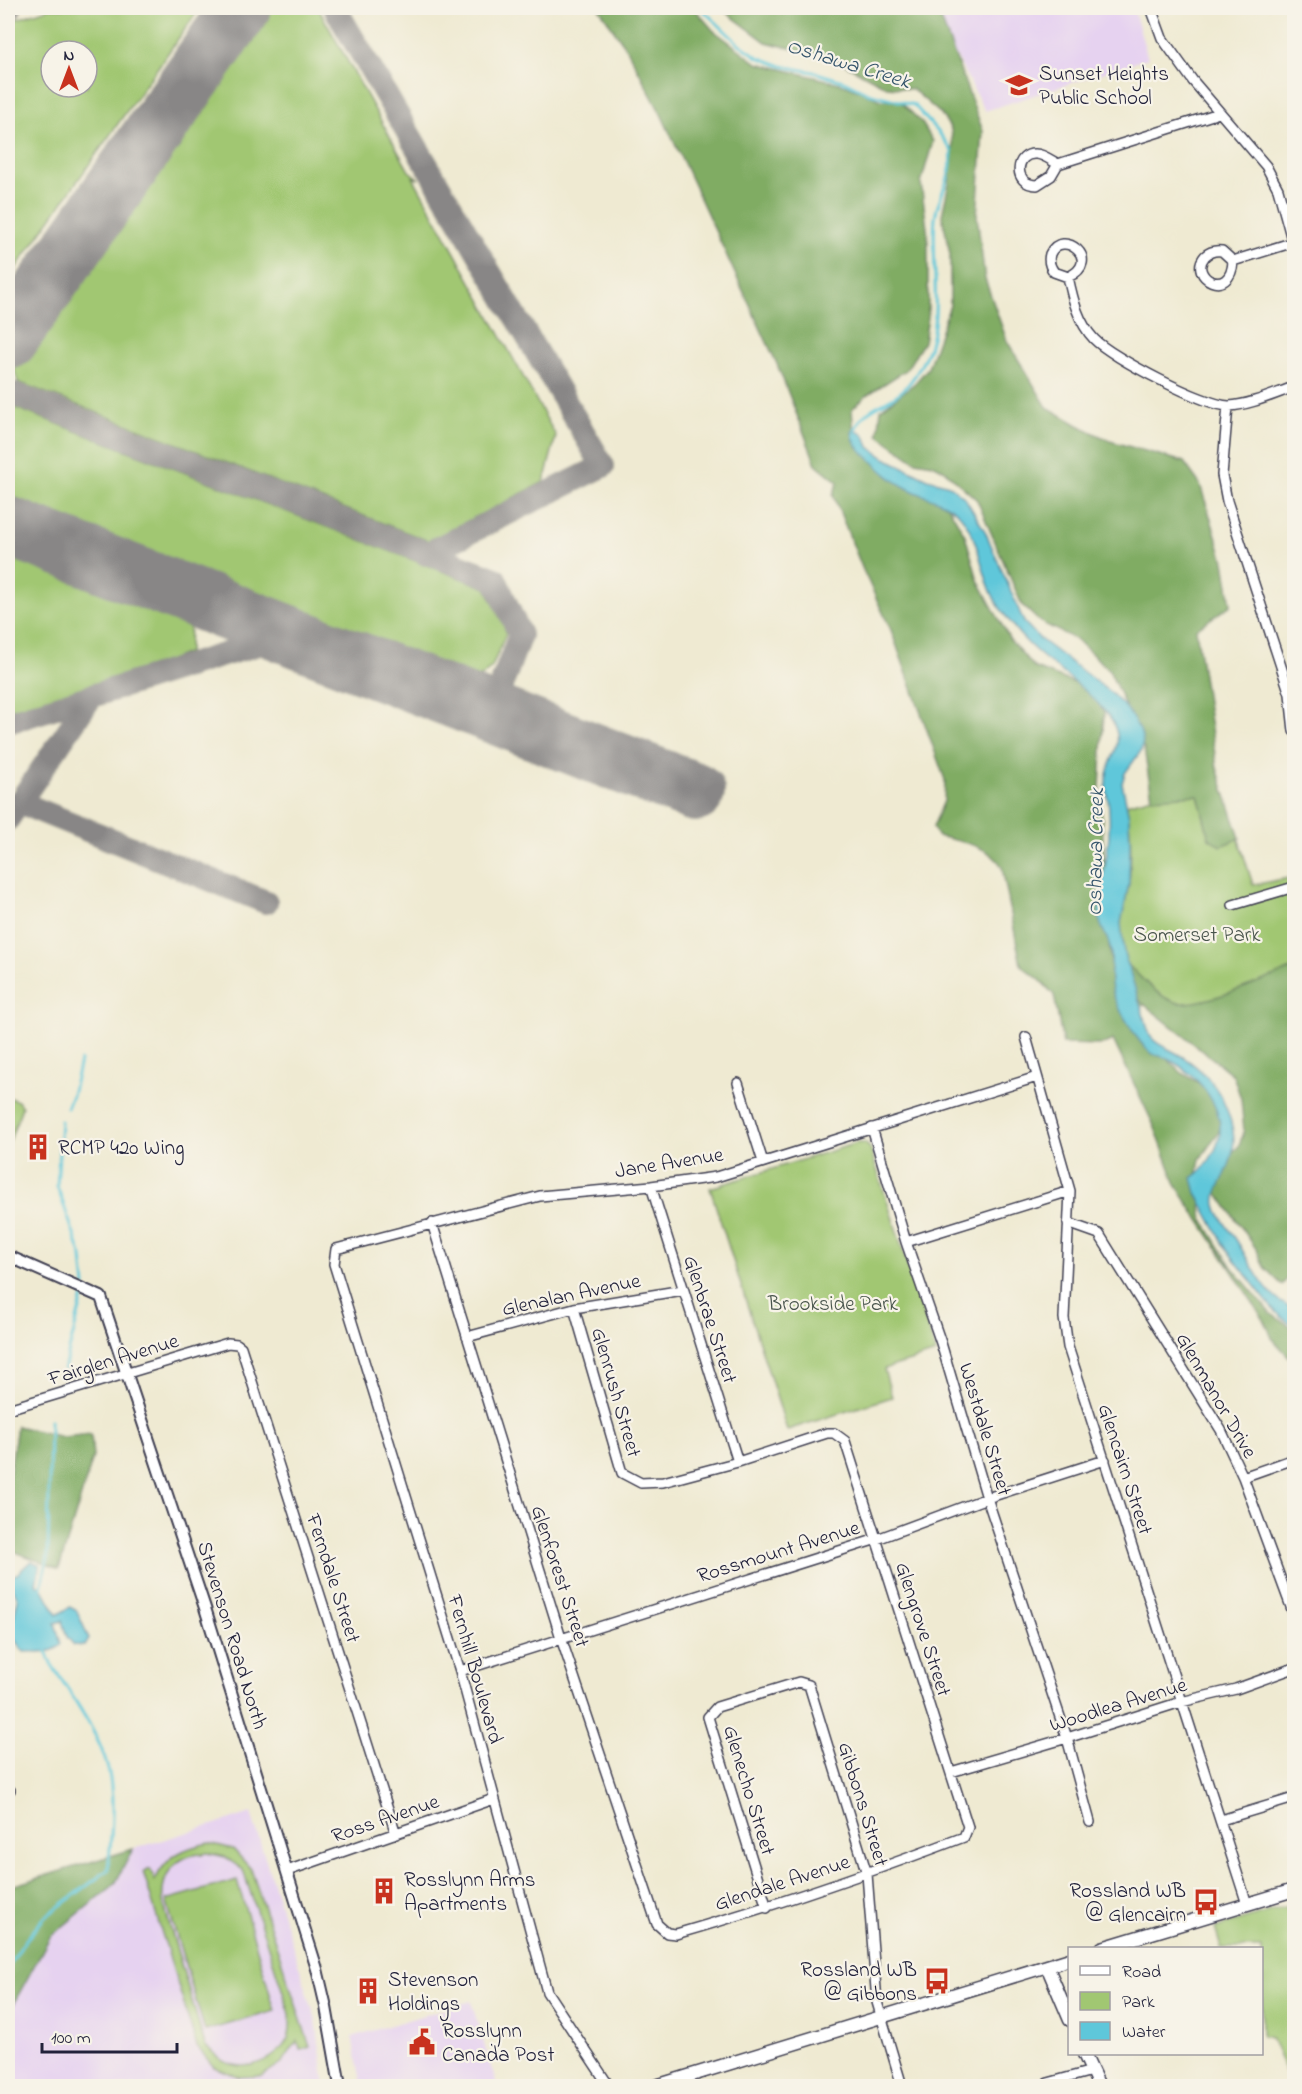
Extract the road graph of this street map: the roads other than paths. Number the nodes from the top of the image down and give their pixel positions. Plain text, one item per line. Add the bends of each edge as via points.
1 (1151, 8) edge
2 (1219, 113) junction
3 (1058, 164) dead end
4 (1294, 244) edge
5 (1233, 261) dead end
6 (1068, 277) dead end
7 (1294, 387) edge
8 (1228, 406) junction
9 (1294, 731) edge
10 (1294, 887) edge
11 (1233, 905) dead end
12 (1026, 1037) dead end
13 (1037, 1077) junction
14 (738, 1083) dead end
15 (872, 1128) junction
16 (763, 1162) junction
17 (651, 1186) junction
18 (1070, 1191) junction
19 (432, 1223) junction
20 (1068, 1223) junction
21 (906, 1242) junction
22 (336, 1249) joint
23 (8, 1256) edge
24 (683, 1290) junction
25 (574, 1308) junction
26 (467, 1337) junction
27 (228, 1343) joint
28 (127, 1375) junction
29 (8, 1409) edge
30 (846, 1441) joint
31 (1294, 1459) edge
32 (1105, 1460) junction
33 (738, 1462) junction
34 (1243, 1477) junction
35 (987, 1498) junction
36 (877, 1539) junction
37 (1294, 1615) edge
38 (561, 1638) junction
39 (1294, 1668) edge
40 (460, 1671) junction
41 (799, 1682) joint
42 (1181, 1702) junction
43 (1067, 1738) junction
44 (951, 1772) junction
45 (1294, 1798) edge
46 (494, 1799) junction
47 (1221, 1820) junction
48 (1090, 1822) dead end
49 (968, 1827) joint
50 (396, 1834) junction
51 (287, 1871) junction
52 (867, 1874) junction
53 (1294, 1890) edge
54 (1247, 1904) junction
55 (767, 1908) junction
56 (667, 1933) joint
57 (1105, 1947) edge
58 (1068, 1960) edge
59 (1047, 1966) junction
60 (1068, 2015) edge
61 (881, 2016) junction
62 (1084, 2055) edge
63 (1092, 2071) junction
64 (340, 2086) edge
65 (609, 2086) edge
66 (656, 2086) edge
67 (902, 2086) edge
68 (1043, 2086) edge
69 (1099, 2086) edge

1 - 2 street via 1162,38
2 - 3 street
2 - 4 street via 1266,166 1278,189
4 - 5 street
6 - 8 street via 1082,323 1106,350 1188,392
7 - 8 street
8 - 9 street via 1222,476 1227,501 1290,694
10 - 11 street
12 - 13 street, Glencairn Street
13 - 15 street, Jane Avenue
13 - 18 street, Glencairn Street
14 - 16 street
15 - 16 street, Jane Avenue
15 - 21 street, Westdale Street
16 - 17 street, Jane Avenue via 716,1177
17 - 19 street, Jane Avenue via 540,1196
17 - 24 street, Glenbrae Street
18 - 20 street, Glencairn Street
18 - 21 street
19 - 22 street, Jane Avenue
19 - 26 street, Glenforest Street
20 - 32 street, Glencairn Street via 1064,1317 1068,1347
20 - 34 street, Glenmanor Drive via 1099,1234 1221,1430
21 - 35 street, Westdale Street
22 - 40 street, Fernhill Boulevard via 334,1264
23 - 28 street, Stevenson Road North via 101,1297
24 - 25 street, Glenalan Avenue
24 - 33 street, Glenbrae Street
25 - 26 street, Glenalan Avenue
25 - 33 street, Glenrush Street via 622,1473 640,1483 663,1482
26 - 38 street, Glenforest Street
27 - 28 street, Fairglen Avenue
27 - 50 street, Ferndale Street via 237,1344 244,1352
28 - 29 street, Fairglen Avenue
28 - 51 street, Stevenson Road North
30 - 33 street, Glenrush Street via 827,1433
30 - 36 street, Glengrove Street
31 - 34 street
32 - 35 street, Rossmount Avenue
32 - 42 street, Glencairn Street
34 - 37 street, Glenmanor Drive
35 - 36 street, Rossmount Avenue
35 - 43 street, Westdale Street
36 - 38 street, Rossmount Avenue
36 - 44 street, Glengrove Street
38 - 40 street, Rossmount Avenue
38 - 56 street, Glenforest Street via 657,1924
39 - 42 street, Woodlea Avenue via 1236,1689
40 - 46 street, Fernhill Boulevard
41 - 52 street, Gibbons Street via 809,1685
41 - 55 street, Glenecho Street via 717,1707 708,1717
42 - 43 street, Woodlea Avenue
42 - 47 street, Glencairn Street
43 - 44 street, Woodlea Avenue
43 - 48 street, Westdale Street
44 - 49 street, Glengrove Street
45 - 47 street
46 - 50 street, Ross Avenue
46 - 65 street, Fernhill Boulevard via 547,1992
47 - 54 street, Glencairn Street
49 - 52 street, Glendale Avenue via 964,1837
50 - 51 street, Ross Avenue
51 - 64 street, Stevenson Road North via 320,1979
52 - 55 street, Glendale Avenue
52 - 61 street, Gibbons Street
53 - 54 main road
54 - 57 main road
55 - 56 street, Glendale Avenue via 676,1934
58 - 59 main road
59 - 60 main road
59 - 61 main road
61 - 66 main road
61 - 67 street, Gibbons Street
62 - 63 main road
63 - 68 street
63 - 69 main road

